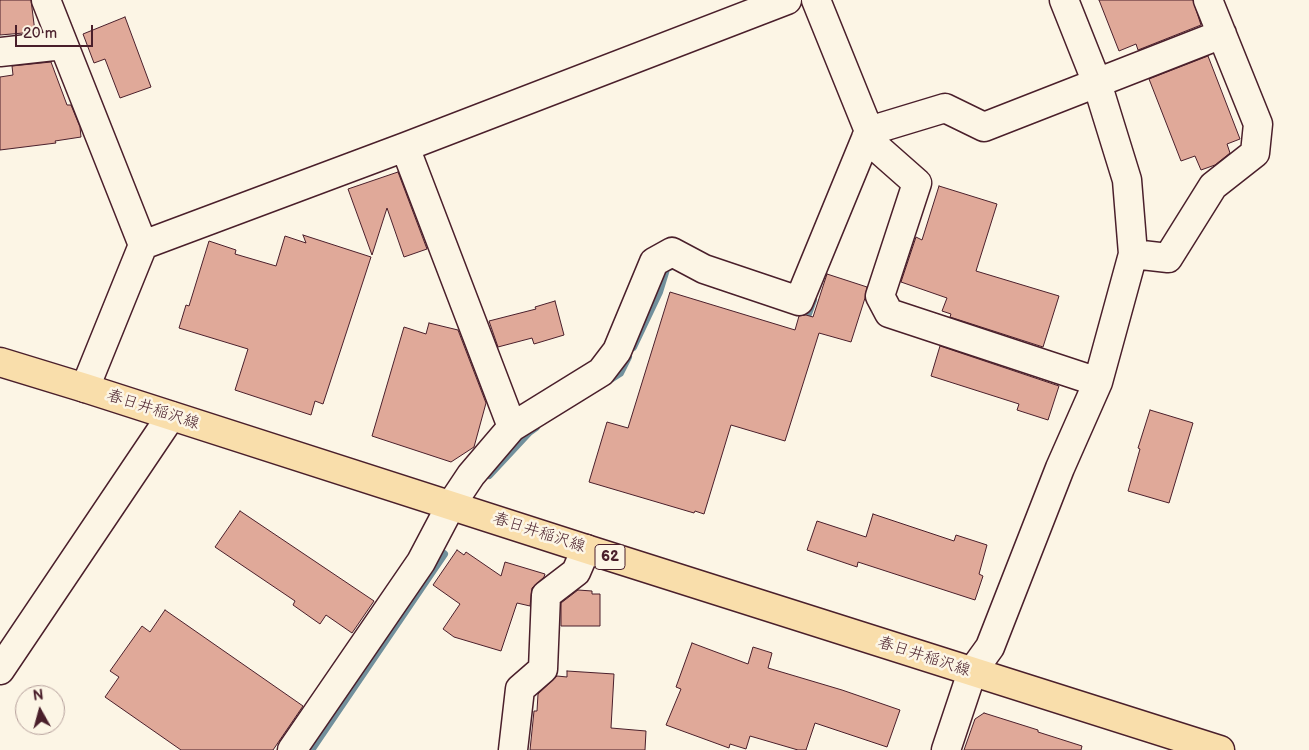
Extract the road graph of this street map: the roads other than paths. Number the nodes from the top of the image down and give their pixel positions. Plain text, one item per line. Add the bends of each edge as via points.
1 (46, 0) edge
2 (787, 0) edge
3 (816, 0) edge
4 (1064, 0) edge
5 (1208, 0) edge
6 (1222, 34) junction
7 (63, 44) junction
8 (0, 52) edge
9 (1097, 83) junction
10 (868, 135) junction
11 (405, 147) junction
12 (144, 245) junction
13 (1133, 254) junction
14 (0, 362) edge
15 (1098, 382) junction
16 (85, 388) junction
17 (171, 416) junction
18 (512, 427) junction
19 (451, 504) junction
20 (586, 549) junction
21 (0, 670) edge
22 (972, 672) junction
23 (292, 750) edge
24 (513, 750) edge
25 (946, 750) edge
26 (1220, 750) edge

1 - 7 street
2 - 11 street
3 - 10 street
4 - 9 street
5 - 6 street
6 - 9 street
6 - 13 street via 1258,124 1255,153 1213,186 1168,258
7 - 8 street
7 - 12 street
9 - 10 street via 984,127 945,108
9 - 13 street via 1127,180
10 - 15 street via 917,183 880,296 889,313
10 - 18 street via 799,301 704,269 672,252 654,262 617,351 600,372
11 - 12 street
11 - 18 street
12 - 16 street
13 - 15 street
14 - 16 main road, 春日井稲沢線 / 62
15 - 22 street via 1060,468 990,647
16 - 17 main road, 春日井稲沢線 / 62
17 - 19 main road, 春日井稲沢線 / 62
17 - 21 street
18 - 19 street
19 - 20 main road, 春日井稲沢線 / 62
19 - 23 street via 421,562
20 - 22 main road, 春日井稲沢線 / 62
20 - 24 street via 576,572 546,595 543,669 520,689
22 - 25 street
22 - 26 main road, 春日井稲沢線 / 62

